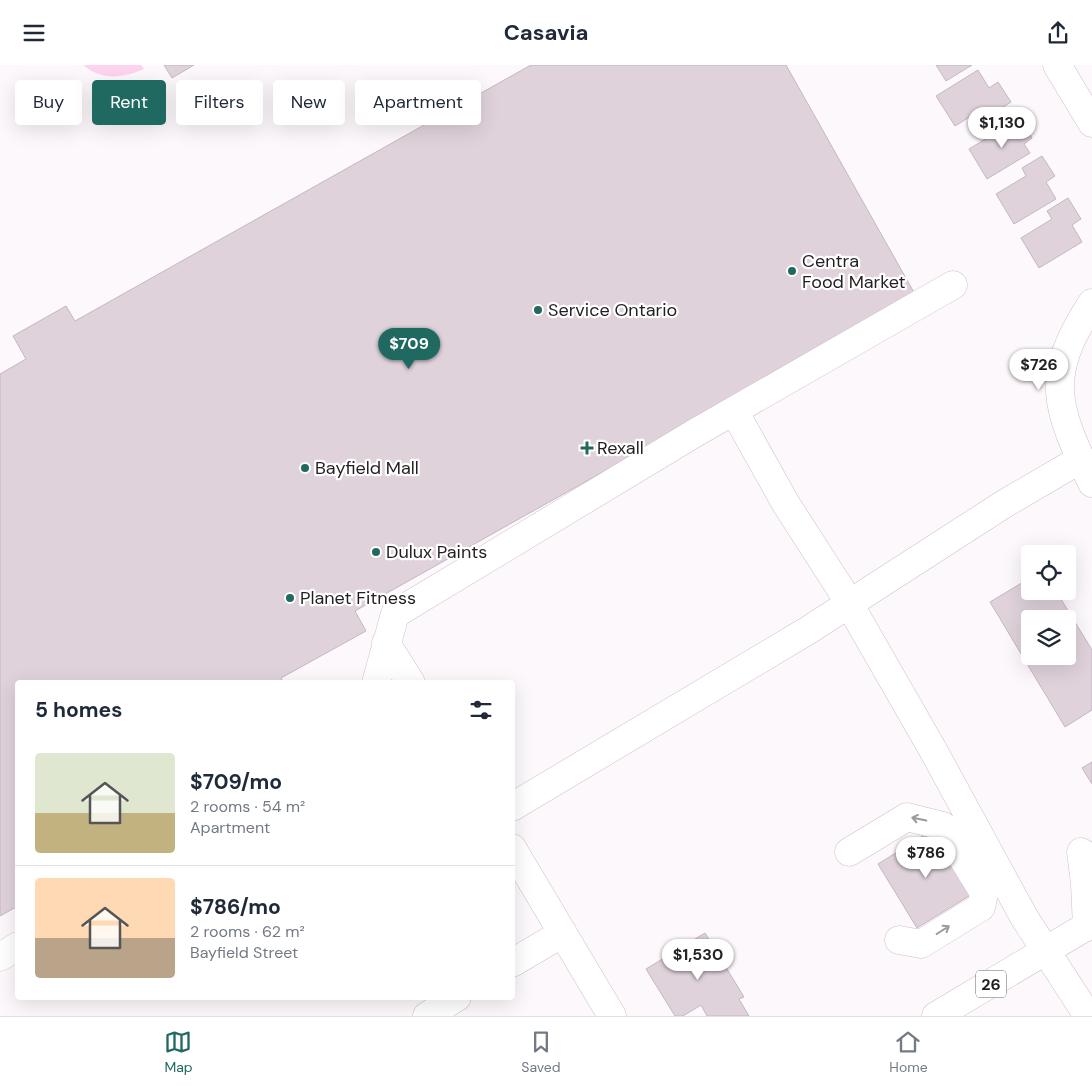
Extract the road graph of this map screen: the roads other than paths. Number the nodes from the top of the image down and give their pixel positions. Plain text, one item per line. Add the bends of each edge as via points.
1 (1057, 65) edge
2 (1092, 123) edge
3 (953, 285) dead end
4 (1092, 303) edge
5 (734, 411) junction
6 (1086, 471) edge
7 (849, 605) junction
8 (386, 643) junction
9 (377, 680) edge
10 (409, 680) edge
11 (515, 805) edge
12 (849, 852) dead end
13 (515, 853) edge
14 (1092, 859) edge
15 (1089, 925) edge
16 (563, 933) junction
17 (899, 940) dead end
18 (15, 948) edge
19 (1047, 951) junction
20 (0, 957) edge
21 (515, 961) edge
22 (452, 1000) edge
23 (427, 1016) edge
24 (612, 1016) edge
25 (936, 1016) edge
26 (1088, 1016) edge

1 - 2 street
3 - 5 street
4 - 6 street via 1075,329 1064,357 1060,384 1062,413
5 - 7 street via 786,504
5 - 8 street via 395,614
6 - 7 street via 1004,504
7 - 11 street
7 - 19 street via 934,750 1024,917
8 - 9 street
8 - 10 street
17 -> 12 street via 921,944 981,907 984,893 943,825 907,817
13 - 16 street
14 - 15 street via 1081,852
15 - 19 street, 26
16 - 21 street
16 - 24 street
18 - 20 street
19 - 25 street, 26
19 - 26 street
22 - 23 street

